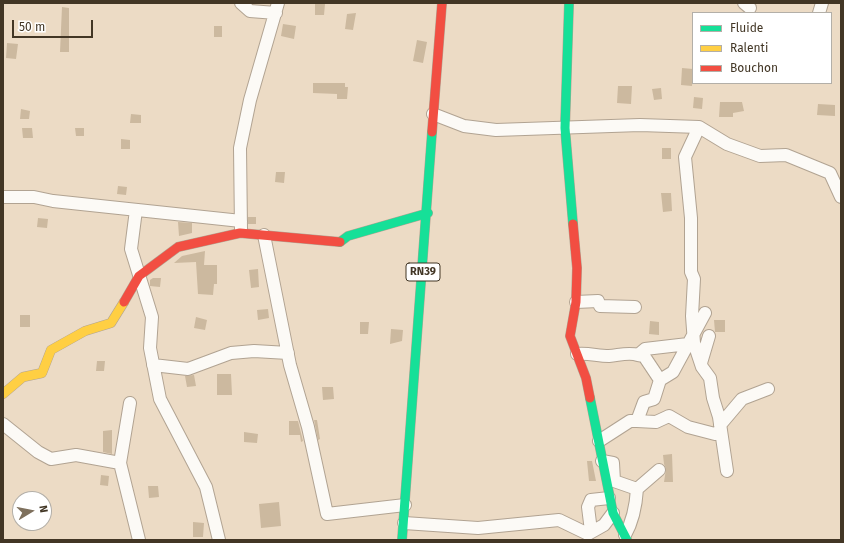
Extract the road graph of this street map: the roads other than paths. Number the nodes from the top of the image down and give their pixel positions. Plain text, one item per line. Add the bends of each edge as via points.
1 (241, 3) edge
2 (442, 3) edge
3 (569, 3) edge
4 (277, 8) edge
5 (433, 114) junction
6 (699, 127) junction
7 (565, 128) junction
8 (3, 197) edge
9 (841, 197) edge
10 (136, 210) junction
11 (428, 213) junction
12 (241, 221) junction
13 (240, 233) junction
14 (264, 235) junction
15 (139, 276) junction
16 (576, 302) junction
17 (635, 307) dead end
18 (705, 313) dead end
19 (709, 336) dead end
20 (690, 340) junction
21 (288, 352) junction
22 (577, 354) junction
23 (638, 355) junction
24 (701, 363) junction
25 (153, 365) junction
26 (660, 380) junction
27 (768, 389) dead end
28 (3, 394) edge
29 (130, 403) dead end
30 (637, 421) junction
31 (3, 424) edge
32 (720, 427) junction
33 (599, 442) junction
34 (602, 461) junction
35 (120, 462) junction
36 (659, 470) dead end
37 (727, 471) dead end
38 (638, 489) junction
39 (609, 498) junction
40 (405, 504) junction
41 (613, 513) junction
42 (404, 523) junction
43 (591, 532) junction
44 (626, 538) edge
45 (140, 540) edge
46 (219, 540) edge
47 (402, 540) edge

1 - 4 street via 250,11
2 - 5 main road, RN39
3 - 7 main road
4 - 12 street via 250,100 240,148
5 - 7 street via 464,126 496,130
5 - 11 main road, RN39
6 - 7 street via 640,125
6 - 9 street via 727,144 760,156 786,155 830,173
6 - 20 street via 685,157 691,272 694,279
7 - 16 main road via 577,268
8 - 10 street via 34,197
10 - 12 street
10 - 15 street via 131,249
11 - 14 main road via 348,236 339,242
11 - 40 main road, RN39
12 - 13 street
13 - 14 main road
13 - 15 main road via 178,247
14 - 21 street
15 - 25 street via 152,318 150,348
15 - 28 main road via 111,323 85,331 51,350 42,373 23,377
16 - 17 street via 598,301 600,306
16 - 22 main road via 570,336
18 - 20 street
19 - 24 street
20 - 23 street via 645,349
20 - 24 street
20 - 26 street via 673,372
21 - 25 street via 254,351 230,354 188,369
21 - 40 street via 327,514
22 - 23 street
22 - 33 main road via 586,378
23 - 26 street via 644,356
24 - 32 street via 710,378
25 - 46 street via 160,399 206,487
26 - 30 street via 654,399 644,402
27 - 32 street via 742,399
29 - 35 street
30 - 32 street via 656,422 669,416 688,427 715,434
30 - 33 street via 630,421
31 - 35 street via 38,452 51,459 76,455
32 - 37 street
33 - 34 main road
34 - 38 street via 613,463 614,481
34 - 39 main road
35 - 45 street
36 - 38 street
38 - 44 street via 636,506
39 - 41 main road
39 - 43 street via 591,500 588,507
40 - 42 main road, RN39
41 - 43 street via 604,525
41 - 44 main road
42 - 43 street via 478,528 559,520 588,534
42 - 47 main road, RN39

